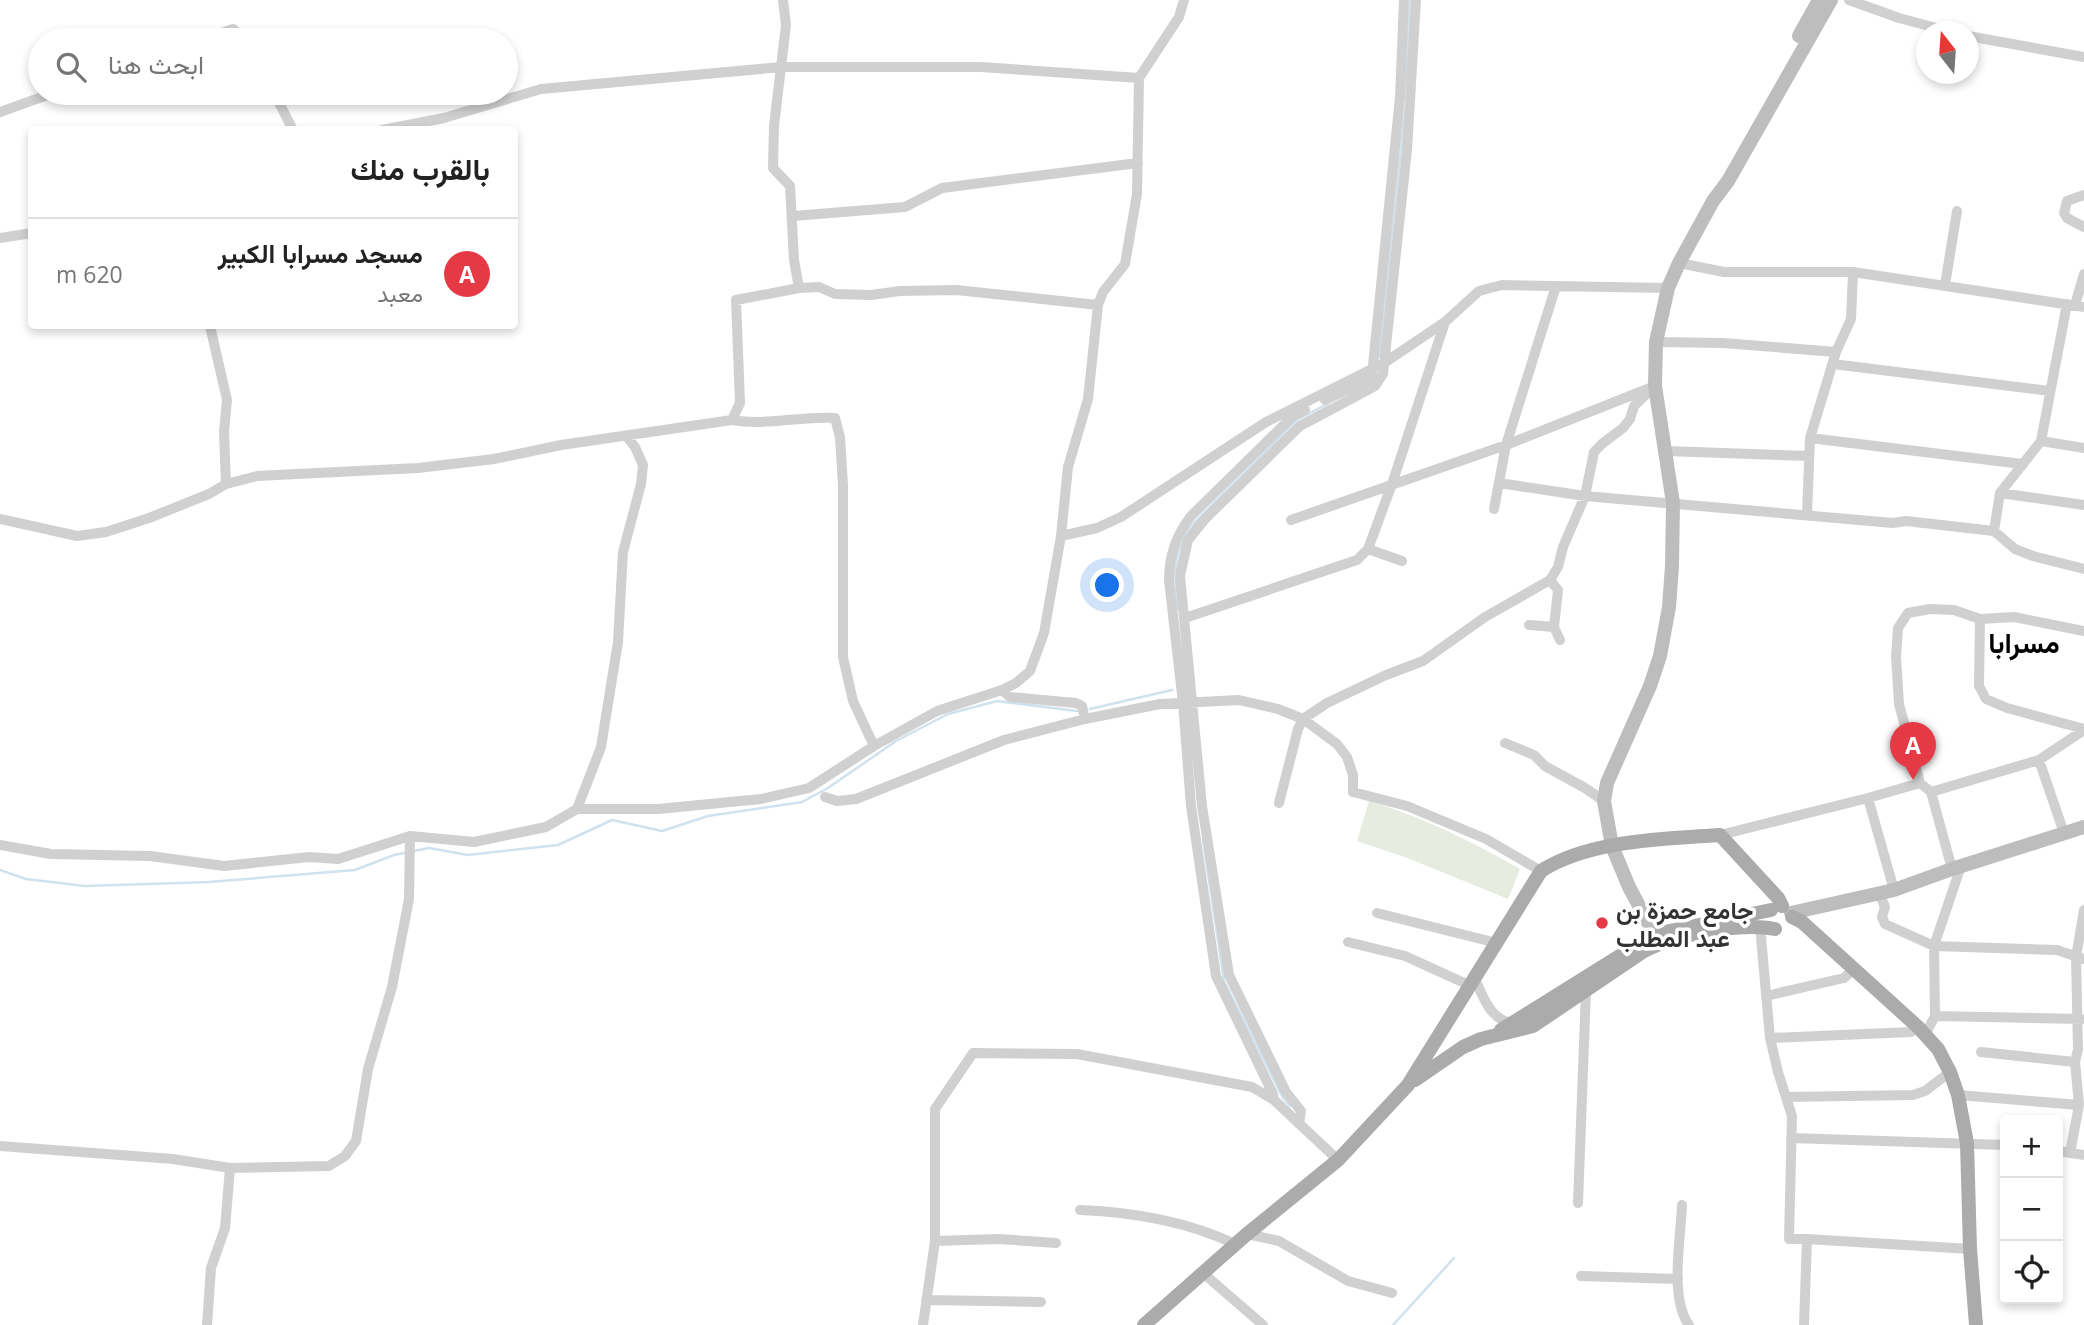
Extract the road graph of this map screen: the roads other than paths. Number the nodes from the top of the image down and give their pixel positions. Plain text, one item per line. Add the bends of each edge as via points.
1 (783, 0) edge
2 (1184, 0) edge
3 (1404, 0) edge
4 (1416, 0) edge
5 (1819, 0) edge
6 (1831, 0) edge
7 (1849, 0) edge
8 (1916, 23) edge
9 (1979, 38) edge
10 (2084, 57) edge
11 (782, 67) junction
12 (1139, 78) junction
13 (518, 96) edge
14 (1406, 97) junction
15 (28, 101) edge
16 (280, 105) edge
17 (487, 105) edge
18 (0, 111) edge
19 (291, 126) edge
20 (403, 126) edge
21 (1138, 163) junction
22 (2084, 195) edge
23 (1713, 201) junction
24 (1957, 211) dead end
25 (793, 216) junction
26 (2084, 227) edge
27 (28, 234) edge
28 (0, 238) edge
29 (1679, 263) junction
30 (1853, 272) junction
31 (2084, 274) edge
32 (1945, 285) junction
33 (1556, 286) junction
34 (799, 288) junction
35 (1668, 288) junction
36 (1098, 305) junction
37 (2075, 305) edge
38 (1445, 322) junction
39 (211, 329) edge
40 (1656, 342) junction
41 (1836, 352) junction
42 (1384, 363) junction
43 (1833, 364) junction
44 (1373, 369) junction
45 (1655, 386) junction
46 (2050, 391) junction
47 (732, 421) junction
48 (627, 437) junction
49 (1810, 438) junction
50 (2040, 441) junction
51 (1506, 445) junction
52 (2084, 448) edge
53 (1666, 451) junction
54 (1809, 456) junction
55 (2022, 464) junction
56 (1499, 483) junction
57 (226, 484) junction
58 (1392, 484) junction
59 (2000, 493) junction
60 (1585, 496) junction
61 (1673, 503) junction
62 (2084, 505) edge
63 (1494, 509) dead end
64 (1807, 514) junction
65 (0, 519) edge
66 (1291, 520) dead end
67 (1994, 531) junction
68 (1061, 536) junction
69 (1368, 549) junction
70 (1402, 561) dead end
71 (2084, 569) edge
72 (1550, 580) junction
73 (1185, 618) junction
74 (1980, 619) junction
75 (1529, 625) dead end
76 (1554, 627) junction
77 (2084, 631) edge
78 (1560, 640) dead end
79 (1002, 690) junction
80 (1189, 702) junction
81 (1085, 719) junction
82 (1303, 719) junction
83 (2084, 730) edge
84 (1505, 743) dead end
85 (874, 746) junction
86 (2039, 760) junction
87 (1920, 782) junction
88 (1931, 792) junction
89 (825, 797) dead end
90 (1868, 798) junction
91 (1604, 801) junction
92 (1279, 803) dead end
93 (577, 809) junction
94 (2084, 827) edge
95 (2063, 833) junction
96 (410, 835) junction
97 (1720, 835) junction
98 (0, 845) edge
99 (1612, 846) junction
100 (1956, 867) junction
101 (1541, 871) junction
102 (1894, 890) junction
103 (1879, 894) junction
104 (1784, 911) junction
105 (2084, 911) edge
106 (1377, 913) dead end
107 (1760, 926) junction
108 (1775, 929) junction
109 (1657, 938) junction
110 (1348, 942) dead end
111 (1497, 943) junction
112 (1934, 946) junction
113 (2080, 958) edge
114 (1854, 969) junction
115 (1473, 983) junction
116 (1586, 990) junction
117 (1766, 996) junction
118 (1935, 1016) junction
119 (2081, 1019) edge
120 (1514, 1023) junction
121 (1922, 1031) junction
122 (1488, 1037) junction
123 (1770, 1038) junction
124 (2081, 1050) edge
125 (1981, 1052) dead end
126 (2075, 1062) junction
127 (1950, 1072) junction
128 (1408, 1085) junction
129 (2081, 1091) edge
130 (1958, 1095) junction
131 (1786, 1097) junction
132 (1274, 1100) junction
133 (2079, 1105) junction
134 (1299, 1124) junction
135 (1791, 1138) junction
136 (1967, 1143) junction
137 (2000, 1145) edge
138 (0, 1146) edge
139 (2063, 1152) edge
140 (2070, 1153) junction
141 (2084, 1155) edge
142 (1338, 1160) junction
143 (230, 1168) junction
144 (1577, 1203) dead end
145 (1682, 1205) dead end
146 (1080, 1210) dead end
147 (1247, 1234) junction
148 (1807, 1239) junction
149 (935, 1241) junction
150 (1056, 1243) dead end
151 (1235, 1244) junction
152 (1970, 1249) junction
153 (1203, 1273) junction
154 (1581, 1276) dead end
155 (1678, 1279) junction
156 (1392, 1293) dead end
157 (926, 1300) junction
158 (1041, 1302) dead end
159 (207, 1325) edge
160 (923, 1325) edge
161 (1144, 1325) edge
162 (1263, 1325) edge
163 (1689, 1325) edge
164 (1804, 1325) edge
165 (1976, 1325) edge

1 - 11 street
2 - 12 street via 1179,17
3 - 14 street
4 - 14 street
5 - 23 main road via 1718,180
6 - 23 main road
7 - 8 street
9 - 10 street
11 - 12 street via 981,67
11 - 13 street via 541,89
11 - 25 street via 773,168 790,186
12 - 21 street
14 - 42 street
14 - 44 street
15 - 18 street
16 - 19 street
17 - 20 street
21 - 25 street via 942,188 905,207
21 - 36 street via 1125,264
22 - 26 street via 2067,201 2064,213
23 - 29 main road
24 - 32 street
25 - 34 street
27 - 28 street
29 - 30 street via 1724,272
29 - 35 main road
30 - 32 street
30 - 41 street via 1851,319
31 - 37 street
32 - 37 street
33 - 35 street
33 - 38 street via 1502,285 1479,290
33 - 51 street
34 - 36 street via 872,295 957,290
34 - 47 street via 736,300 740,403
35 - 40 main road
36 - 68 street via 1088,399 1068,467
37 - 46 street
38 - 42 street
38 - 58 street
39 - 57 street via 227,400
40 - 41 street
40 - 45 main road
41 - 43 street
42 - 44 street
42 - 73 street via 1384,374 1375,387 1300,426 1195,529 1184,550 1180,576
43 - 46 street
43 - 49 street
44 - 68 street via 1266,422 1121,517
44 - 80 street via 1368,379 1293,416 1184,524 1171,556 1168,580
45 - 51 street
45 - 53 main road
45 - 60 street via 1634,406 1623,428 1594,452
46 - 50 street
47 - 48 street
47 - 85 street via 752,424 835,418 844,485 843,657 853,701
48 - 57 street via 431,467 257,476
48 - 93 street via 643,465 641,484 623,552 618,642 601,747
49 - 54 street
49 - 55 street
50 - 52 street
50 - 55 street
51 - 56 street
51 - 58 street
53 - 54 street
53 - 61 main road
54 - 64 street
55 - 59 street
56 - 60 street
56 - 63 street
57 - 65 street via 149,518 77,536
58 - 66 street
58 - 69 street
59 - 62 street
59 - 67 street
60 - 61 street
60 - 72 street
61 - 64 street
61 - 91 main road via 1669,607 1660,656 1607,782
64 - 67 street
67 - 71 street via 2015,549
68 - 79 street via 1045,632 1030,671
69 - 70 street
69 - 73 street via 1357,560
72 - 76 street via 1558,590
72 - 82 street via 1485,617 1423,661 1339,697
73 - 80 street
74 - 77 street via 2014,617
74 - 83 street via 1979,686 1986,699
74 - 87 street via 1954,610 1930,609 1908,613 1898,628 1899,704
75 - 76 street
76 - 78 street
79 - 81 street via 1010,697 1076,703 1082,706
79 - 85 street via 951,705
80 - 81 street
80 - 82 street via 1240,700
80 - 132 street via 1191,806 1216,976
80 - 134 street via 1229,975 1286,1092 1301,1111
81 - 89 street via 1004,740 856,799
82 - 92 street
82 - 101 street via 1338,744 1347,757 1353,792 1407,806 1486,839
83 - 86 street
84 - 91 street via 1534,754 1545,766
85 - 93 street via 809,788 761,799 658,809
86 - 88 street
86 - 95 street
87 - 88 street
87 - 90 street
88 - 100 street
90 - 97 street
90 - 102 street
91 - 99 main road
93 - 96 street via 546,827 474,842
94 - 95 main road
95 - 100 main road
96 - 98 street via 338,859 309,857 224,866 150,856 51,854
96 - 143 street via 409,899 392,987 368,1069 356,1141 345,1156 329,1166
97 - 99 main road
97 - 104 main road via 1778,898
99 - 101 main road
99 - 109 main road
100 - 102 main road
100 - 112 street
101 - 111 main road
102 - 103 main road
103 - 104 main road
103 - 112 street via 1885,924
104 - 108 main road via 1787,928
104 - 108 main road via 1768,920
104 - 109 main road
104 - 114 main road
105 - 113 street
106 - 111 street
107 - 108 main road
107 - 109 main road
107 - 117 street
109 - 116 main road
109 - 120 main road
110 - 115 street via 1405,956
111 - 115 main road
112 - 113 street via 2057,950
112 - 118 street
113 - 119 street
114 - 117 street via 1844,978
114 - 121 main road
115 - 120 street via 1494,1015
115 - 128 main road
116 - 122 main road via 1533,1026
116 - 144 street
117 - 123 street
118 - 119 street
118 - 121 street
119 - 124 street
120 - 122 main road
121 - 123 street
121 - 127 main road
122 - 128 main road via 1463,1047
123 - 131 street
124 - 126 street
125 - 126 street
126 - 129 street
127 - 130 main road
127 - 131 street via 1913,1095
128 - 142 main road
129 - 133 street
130 - 133 street
130 - 136 main road
131 - 135 street via 1792,1116
132 - 134 street
132 - 149 street via 1252,1087 1077,1054 973,1053 935,1109
133 - 140 street
134 - 142 street
135 - 136 street
135 - 148 street via 1789,1239
136 - 137 street
136 - 152 main road
138 - 143 street via 173,1159
139 - 140 street
140 - 141 street
142 - 147 main road
143 - 159 street via 225,1228 211,1268
145 - 155 street
146 - 151 street via 1167,1220
147 - 151 main road
147 - 156 street via 1279,1241 1348,1281
148 - 152 street
148 - 164 street
149 - 150 street
149 - 157 street
151 - 153 main road
152 - 165 main road
153 - 161 main road
153 - 162 street
154 - 155 street
155 - 163 street via 1682,1315
157 - 158 street
157 - 160 street

